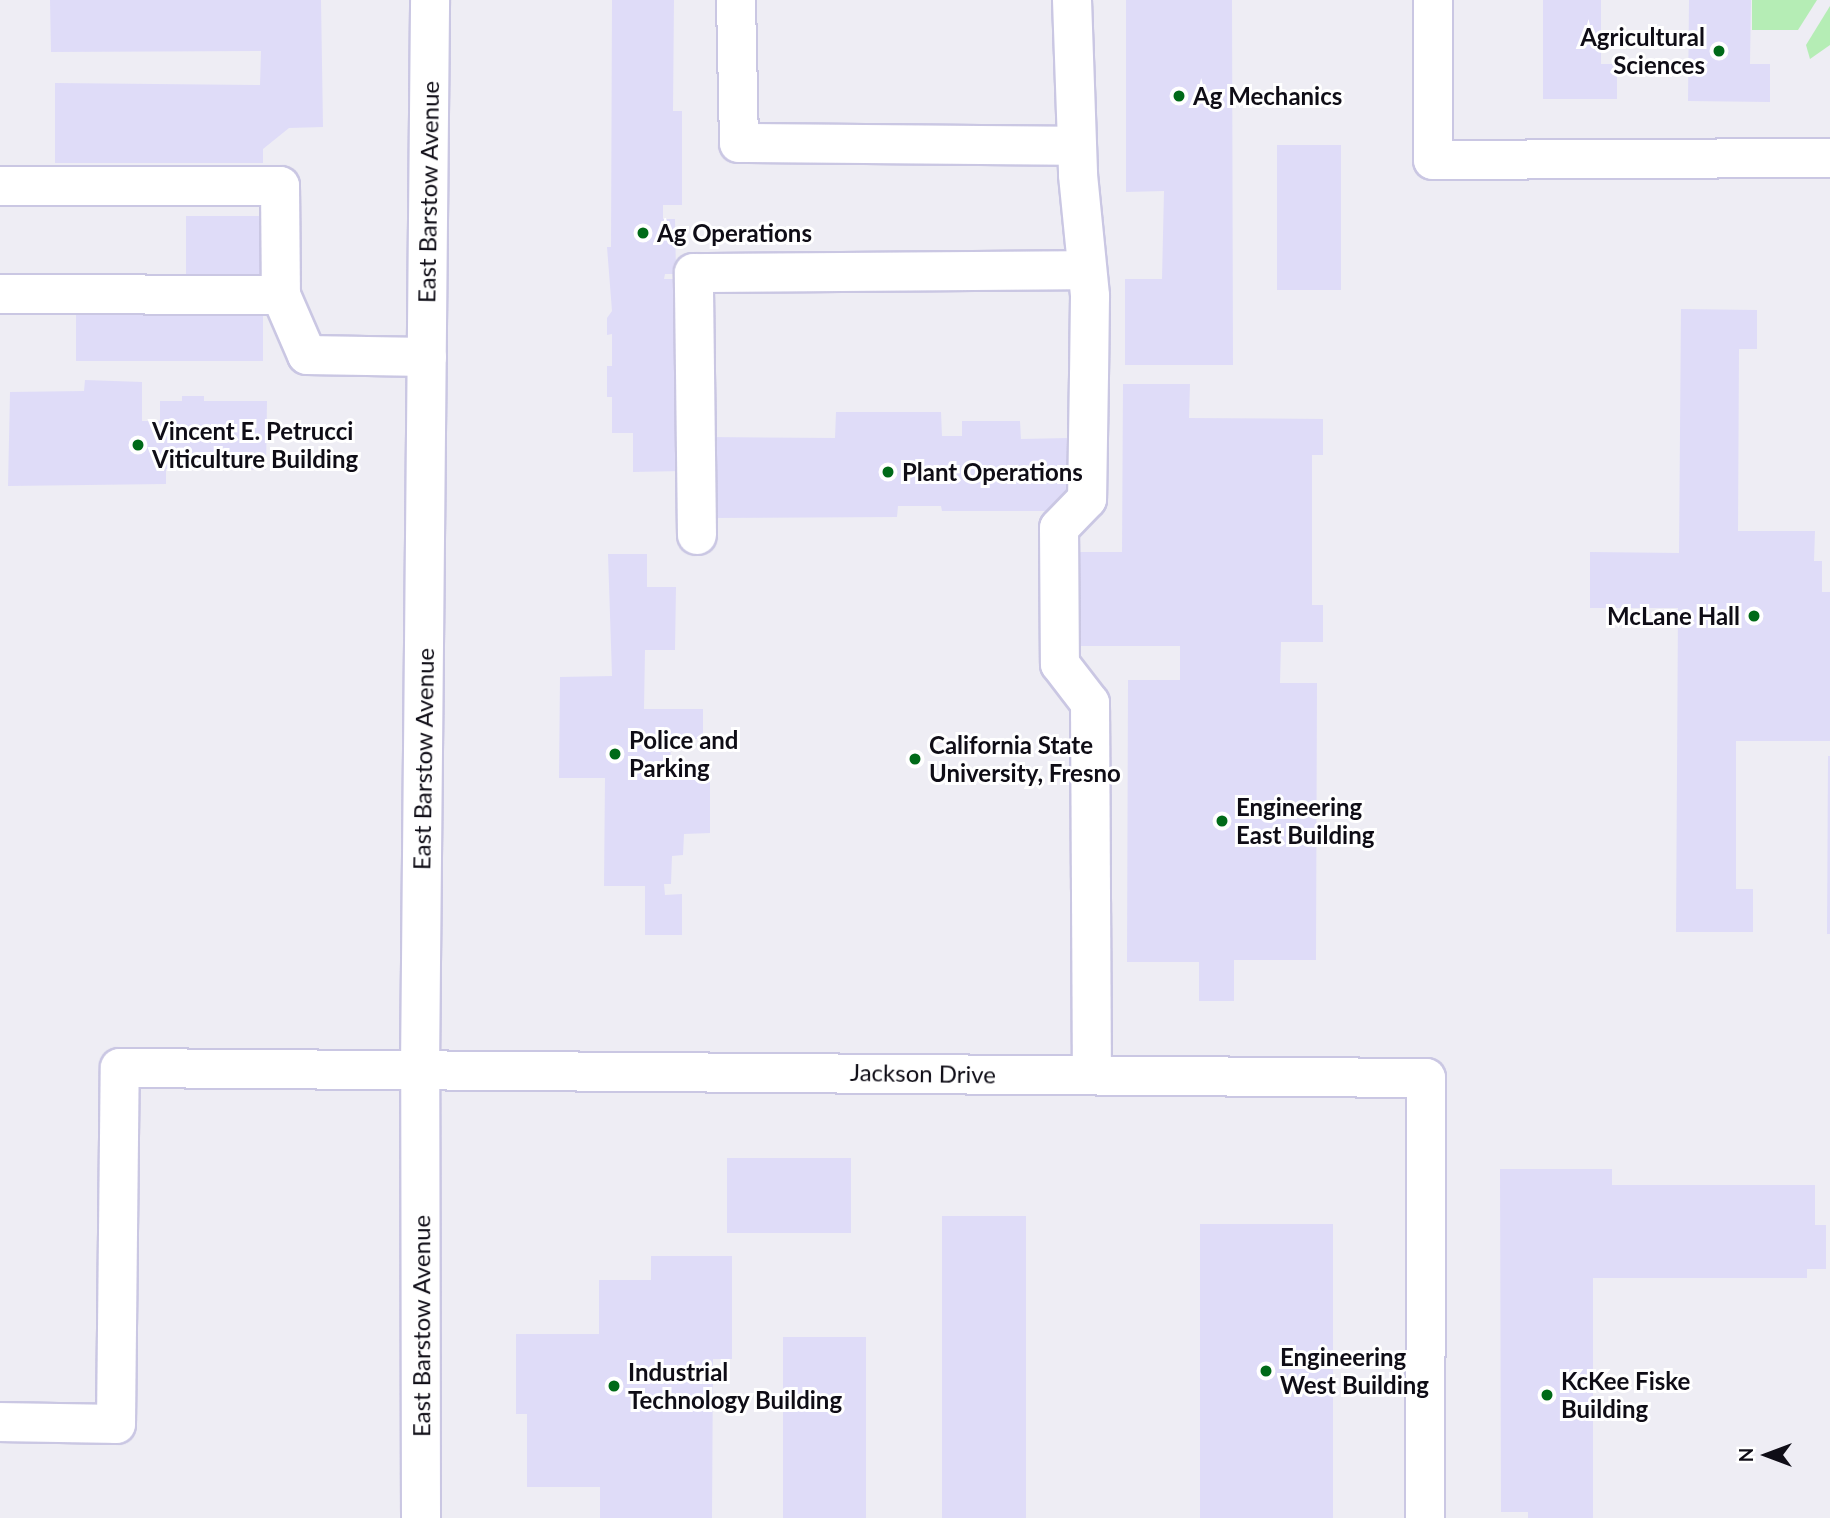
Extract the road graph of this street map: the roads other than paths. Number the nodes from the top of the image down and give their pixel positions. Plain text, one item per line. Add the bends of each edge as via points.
1 (430, 0) edge
2 (736, 0) edge
3 (1072, 0) edge
4 (1433, 0) edge
5 (1077, 145) junction
6 (1830, 158) edge
7 (0, 186) edge
8 (1087, 270) junction
9 (0, 294) edge
10 (281, 295) junction
11 (427, 357) junction
12 (697, 535) dead end
13 (420, 1069) junction
14 (1092, 1075) junction
15 (0, 1422) edge
16 (421, 1518) edge
17 (1425, 1518) edge

1 - 11 street, East Barstow Avenue
2 - 5 street via 739,143
3 - 5 street
4 - 6 street via 1433,160
5 - 8 street
7 - 10 street via 280,186
8 - 12 street via 695,273
8 - 14 street via 1087,499 1059,528 1059,549 1060,664 1090,703
9 - 10 street
10 - 11 street via 307,355
11 - 13 street, East Barstow Avenue
13 - 14 street, Jackson Drive
13 - 15 street, Jackson Drive via 120,1068 116,1424
13 - 16 street, East Barstow Avenue
14 - 17 street, Jackson Drive via 1426,1078

